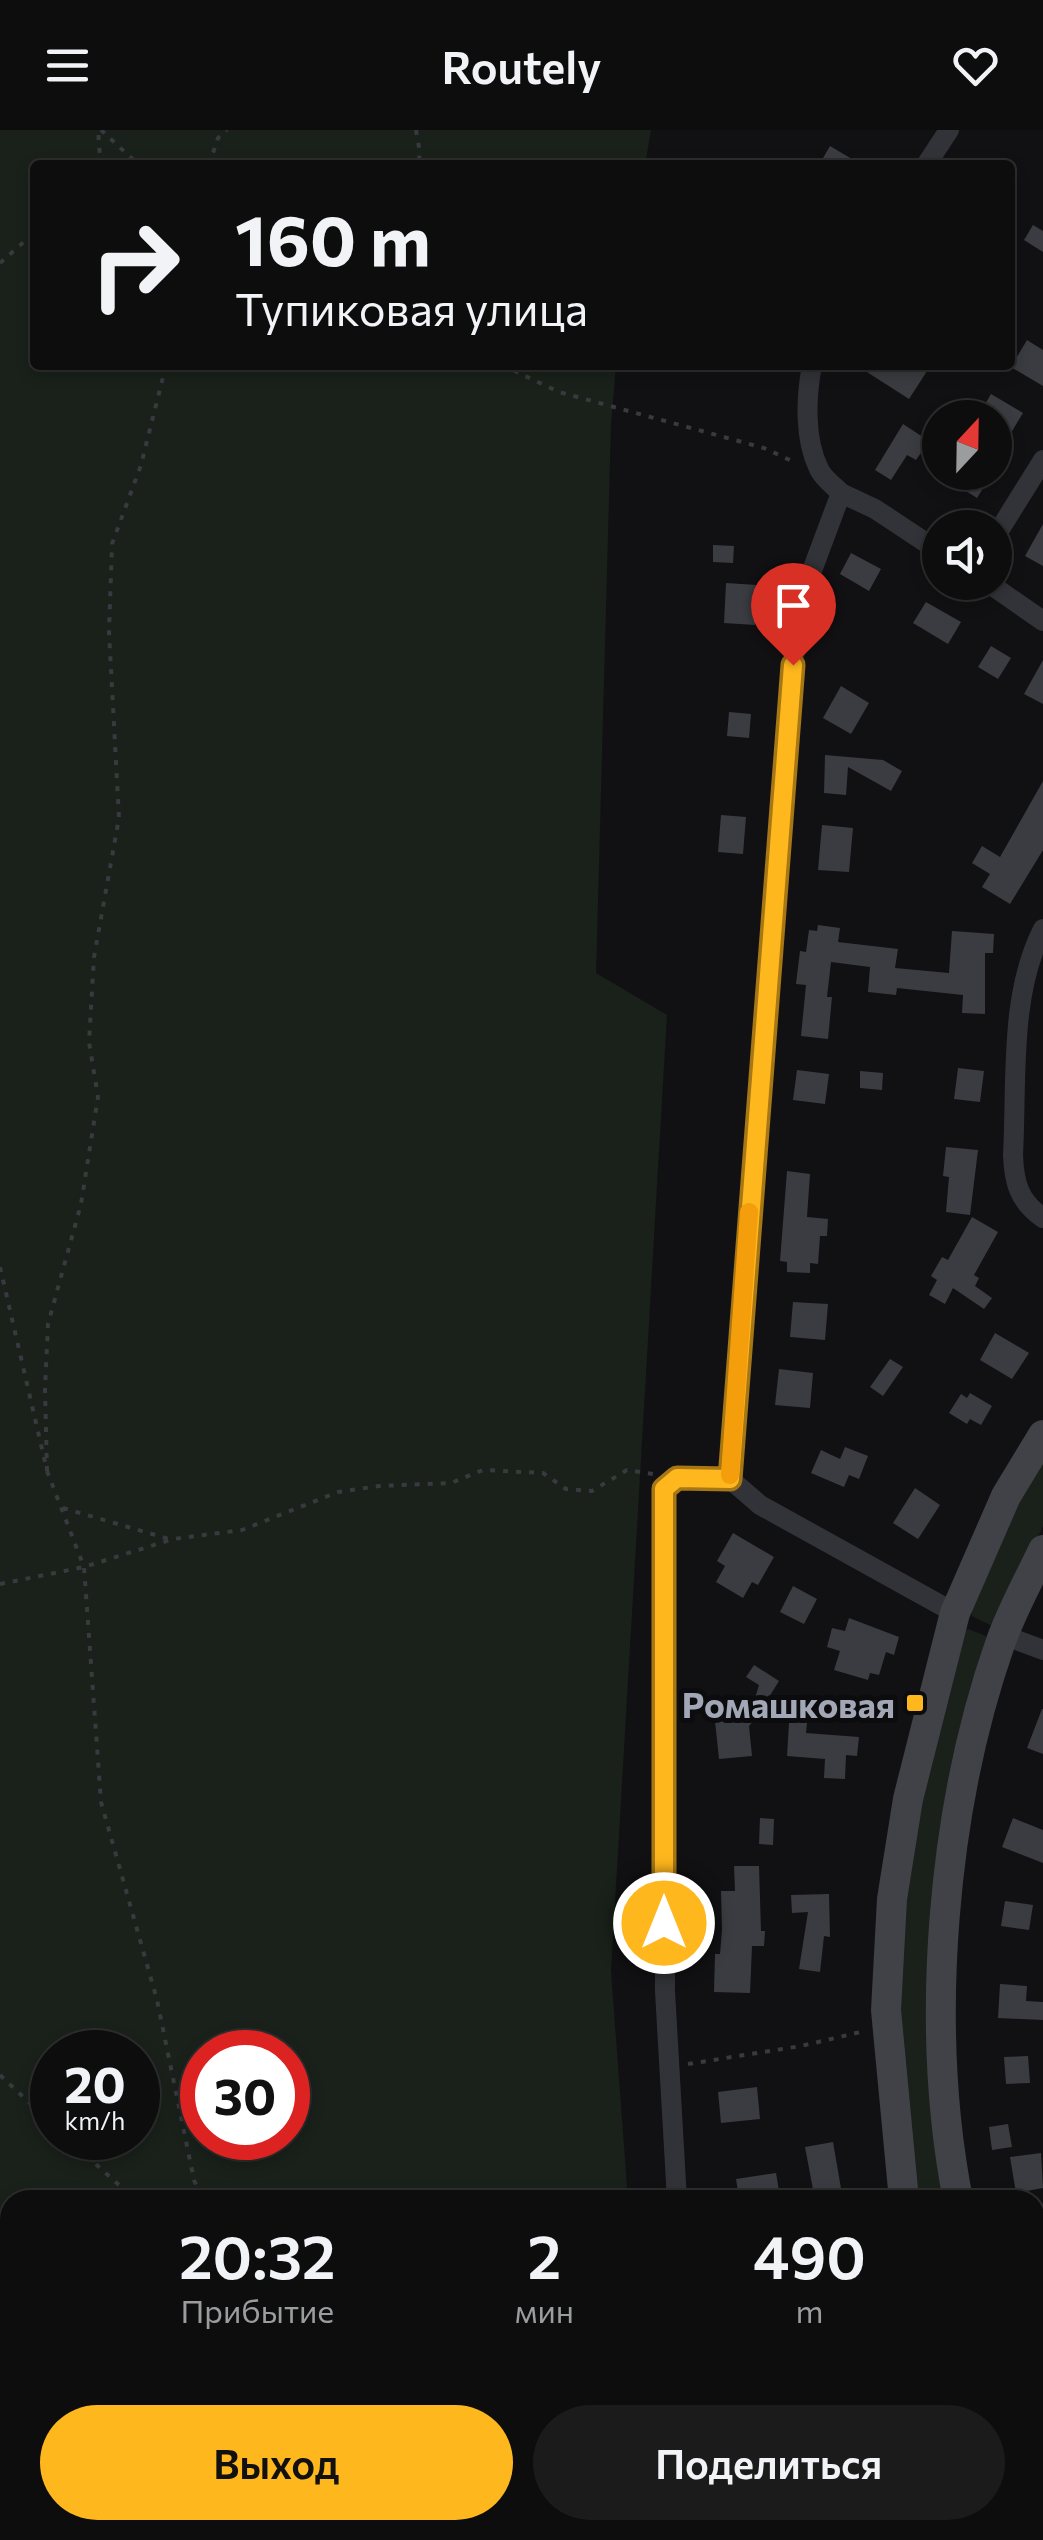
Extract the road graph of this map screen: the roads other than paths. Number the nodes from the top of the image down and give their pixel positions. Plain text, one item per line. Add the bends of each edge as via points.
1 (948, 130) edge
2 (929, 160) edge
3 (811, 370) edge
4 (1043, 460) edge
5 (840, 493) junction
6 (1012, 510) edge
7 (922, 540) edge
8 (1012, 599) edge
9 (1043, 621) edge
10 (1043, 929) edge
11 (1043, 1218) edge
12 (1043, 1435) edge
13 (730, 1479) junction
14 (1043, 1550) edge
15 (955, 1612) junction
16 (1003, 1635) junction
17 (1043, 1650) edge
18 (676, 2190) edge
19 (903, 2190) edge
20 (957, 2190) edge

1 - 2 street
3 - 5 street via 809,433 820,471
4 - 6 street
5 - 7 street
5 - 13 street via 800,600
8 - 9 street
10 - 11 street via 1021,990 1013,1155 1023,1201
12 - 15 main road via 1006,1496
13 - 15 street via 760,1505
13 - 18 street via 677,1478 664,1489 664,1992
14 - 16 main road
15 - 16 main road
15 - 19 main road via 908,1800 892,1899 888,2026
16 - 17 street
16 - 20 main road via 964,1780 944,1923 946,2104

